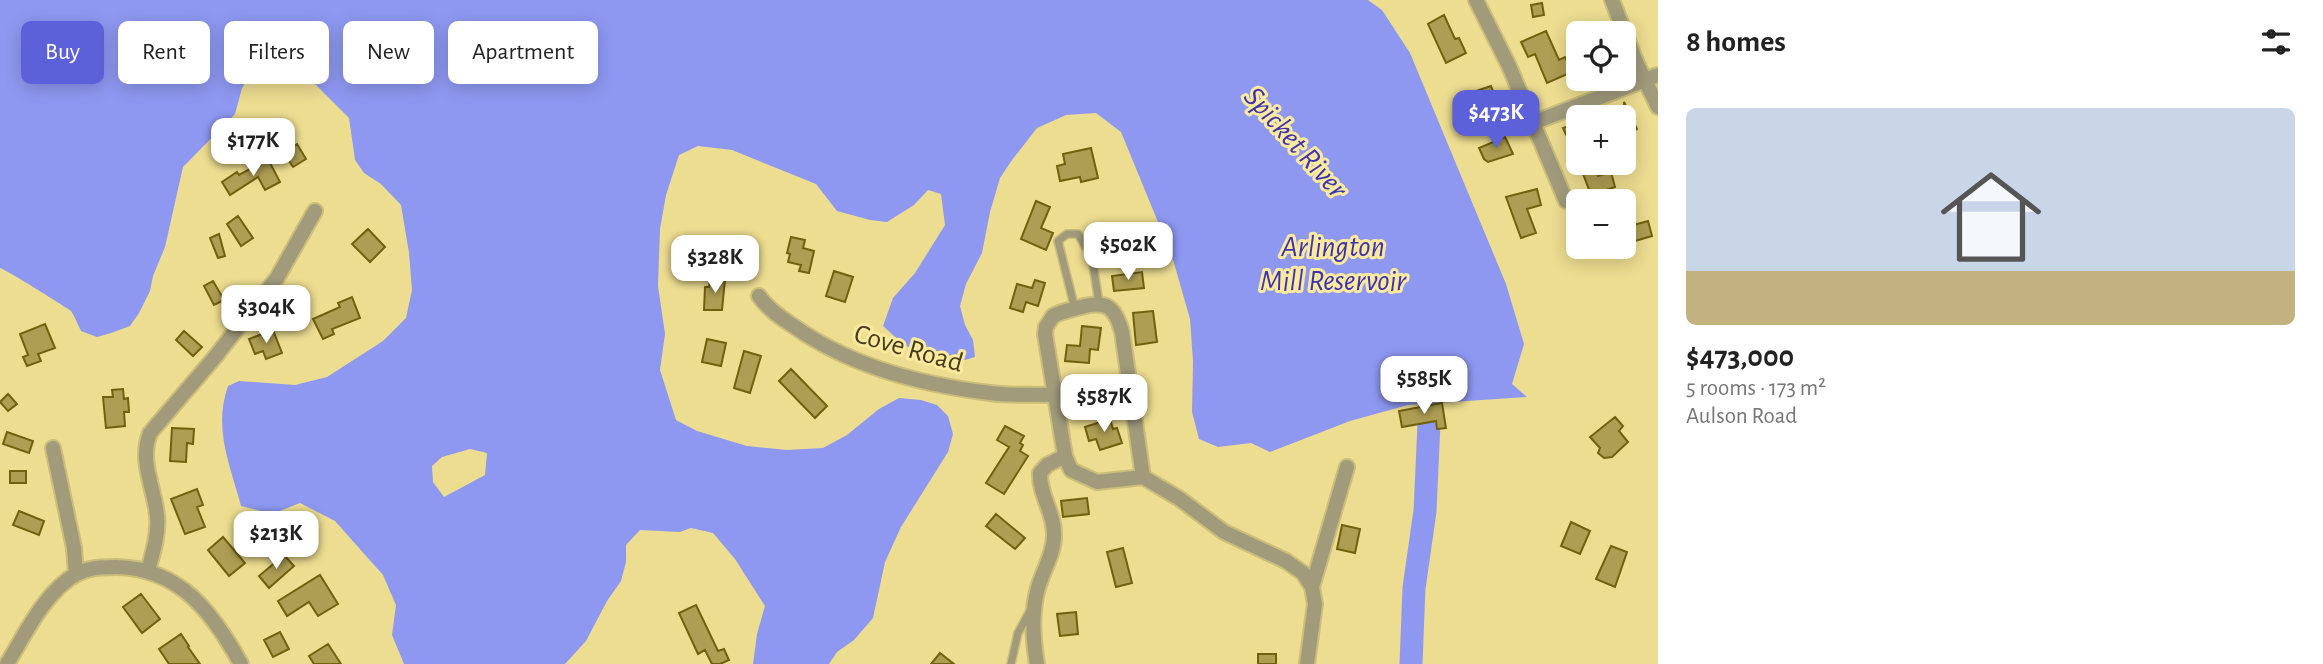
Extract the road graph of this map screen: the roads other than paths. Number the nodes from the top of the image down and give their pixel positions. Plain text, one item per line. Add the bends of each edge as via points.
1 (1476, 0) edge
2 (1612, 0) edge
3 (1651, 77) edge
4 (1658, 107) edge
5 (1535, 122) junction
6 (1566, 201) dead end
7 (315, 211) dead end
8 (762, 300) dead end
9 (1099, 303) junction
10 (1075, 309) junction
11 (1054, 395) junction
12 (53, 448) dead end
13 (1065, 456) junction
14 (1347, 467) dead end
15 (1143, 477) junction
16 (148, 570) junction
17 (76, 574) junction
18 (1312, 587) junction
19 (1035, 601) junction
20 (7, 664) edge
21 (241, 664) edge
22 (1011, 664) edge
23 (1037, 664) edge
24 (1307, 664) edge

1 - 5 street
2 - 3 street
3 - 4 street
3 - 5 street
5 - 6 street
7 - 16 street via 277,278 150,433 145,460 158,518
8 - 11 street, Cove Road via 812,339 874,367 992,393
9 - 10 street
9 - 10 lane via 1088,251 1078,234 1066,234 1058,241
9 - 15 street via 1114,313 1122,332
10 - 11 street via 1053,316 1046,327
11 - 13 street
12 - 17 street
13 - 15 street via 1071,470 1093,481
13 - 19 street via 1041,472 1055,532
14 - 18 street
15 - 18 street via 1224,532 1286,561 1303,573
16 - 17 street via 92,567
16 - 21 street via 191,594 221,628
17 - 20 street via 46,603
18 - 24 street via 1315,604
19 - 22 lane via 1018,633
19 - 23 street

